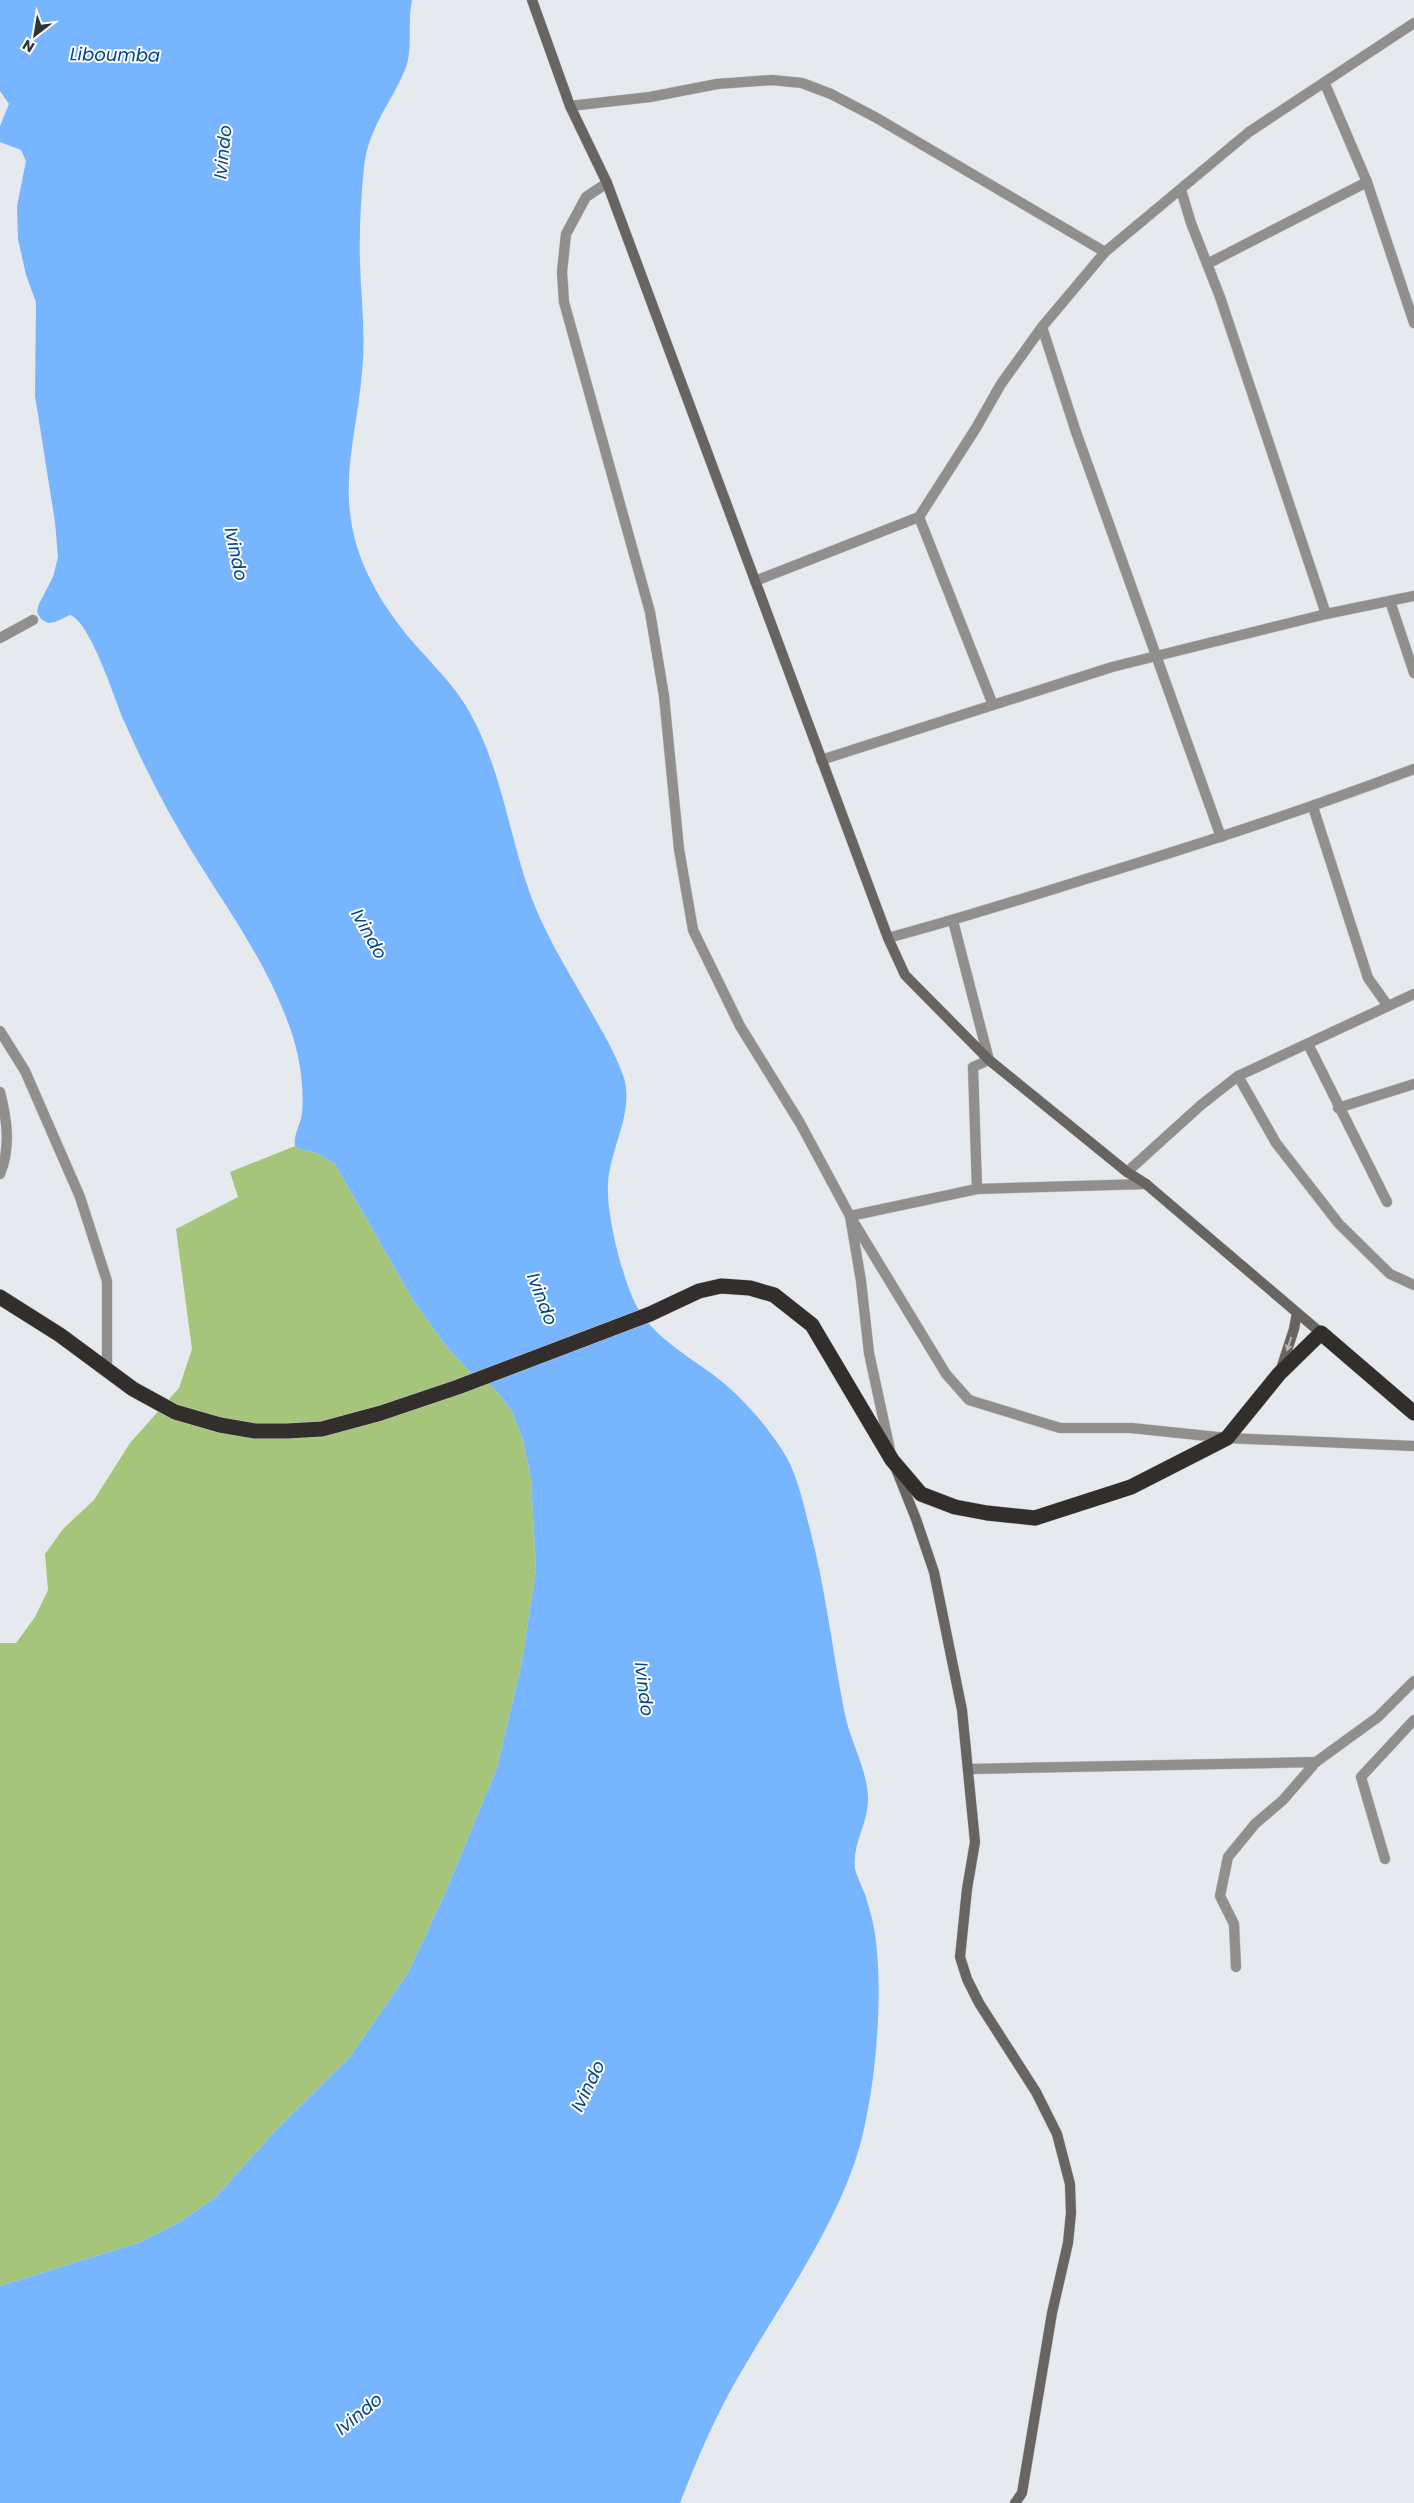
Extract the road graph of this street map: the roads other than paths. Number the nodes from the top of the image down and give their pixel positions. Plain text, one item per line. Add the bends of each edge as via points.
1 (532, 0) edge
2 (1414, 23) edge
3 (1325, 84) junction
4 (570, 106) junction
5 (1367, 182) junction
6 (607, 183) junction
7 (1181, 190) junction
8 (1104, 252) junction
9 (1207, 264) junction
10 (1414, 323) edge
11 (1042, 327) junction
12 (919, 517) junction
13 (755, 581) junction
14 (1414, 596) edge
15 (1390, 601) junction
16 (1326, 614) junction
17 (33, 620) dead end
18 (0, 638) edge
19 (1157, 656) junction
20 (1414, 673) edge
21 (992, 705) junction
22 (821, 760) junction
23 (1414, 769) edge
24 (1313, 807) junction
25 (1221, 837) junction
26 (953, 920) junction
27 (888, 938) junction
28 (1414, 994) edge
29 (1388, 1006) junction
30 (0, 1031) edge
31 (1308, 1044) junction
32 (989, 1060) junction
33 (1238, 1076) junction
34 (1414, 1084) edge
35 (0, 1092) edge
36 (1338, 1108) junction
37 (1127, 1172) junction
38 (0, 1174) edge
39 (1146, 1184) junction
40 (977, 1189) junction
41 (1387, 1202) dead end
42 (850, 1216) junction
43 (1414, 1285) edge
44 (0, 1297) edge
45 (1296, 1313) junction
46 (1321, 1333) junction
47 (107, 1370) junction
48 (1279, 1374) junction
49 (1414, 1413) edge
50 (1227, 1438) junction
51 (1414, 1446) edge
52 (892, 1460) junction
53 (1414, 1681) edge
54 (1414, 1720) edge
55 (1316, 1762) junction
56 (970, 1768) junction
57 (1385, 1859) dead end
58 (1236, 1967) dead end
59 (1016, 2503) edge

1 - 4 street
2 - 3 street
3 - 5 street
3 - 7 street via 1249,132
4 - 6 street
4 - 8 street via 650,97 717,84 772,80 802,83 875,117
5 - 9 street
5 - 10 street
6 - 13 street
6 - 42 street via 586,197 566,234 562,272 564,302 650,612 664,696 679,849 693,930 740,1026 800,1123
7 - 8 street
7 - 9 street
8 - 11 street
9 - 16 street
11 - 12 street via 1001,384
11 - 19 street via 1079,441
12 - 13 street
12 - 21 street
13 - 22 street
14 - 15 street
15 - 16 street
15 - 20 street
16 - 19 street
17 - 18 street
19 - 21 street
19 - 25 street
21 - 22 street
22 - 27 street
23 - 24 street
24 - 25 street
24 - 29 street via 1368,978
25 - 26 street
26 - 27 street
26 - 32 street
27 - 32 street via 905,975
28 - 29 street
29 - 31 street
30 - 47 street via 25,1071 80,1197 107,1281
31 - 33 street
31 - 36 street
32 - 37 street
32 - 40 street via 973,1067
33 - 37 street
33 - 43 street via 1276,1143 1339,1224 1390,1274
34 - 36 street
35 - 38 street via 5,1111 7,1157
36 - 41 street
37 - 39 street
39 - 40 street
39 - 45 street
40 - 42 street
42 - 50 street via 946,1374 969,1400 1060,1428 1131,1428
42 - 52 street via 869,1353
44 - 47 highway
45 - 46 street
45 -> 48 street
46 - 48 highway
46 - 49 highway
47 - 52 highway via 133,1389 175,1412 220,1425 255,1431 322,1429 458,1387 650,1314 699,1291 721,1286 750,1288 774,1295 812,1325
48 - 50 highway
50 - 51 street
50 - 52 highway via 1131,1488 1035,1518 955,1507 920,1494
52 - 56 street via 934,1572 962,1710
53 - 55 street via 1378,1717
54 - 57 street via 1361,1777
55 - 56 street
55 - 58 street via 1228,1856 1220,1896 1234,1924
56 - 59 street via 975,1842 960,1956 979,2003 1036,2092 1057,2134 1070,2184 1072,2213 1050,2321 1024,2484

